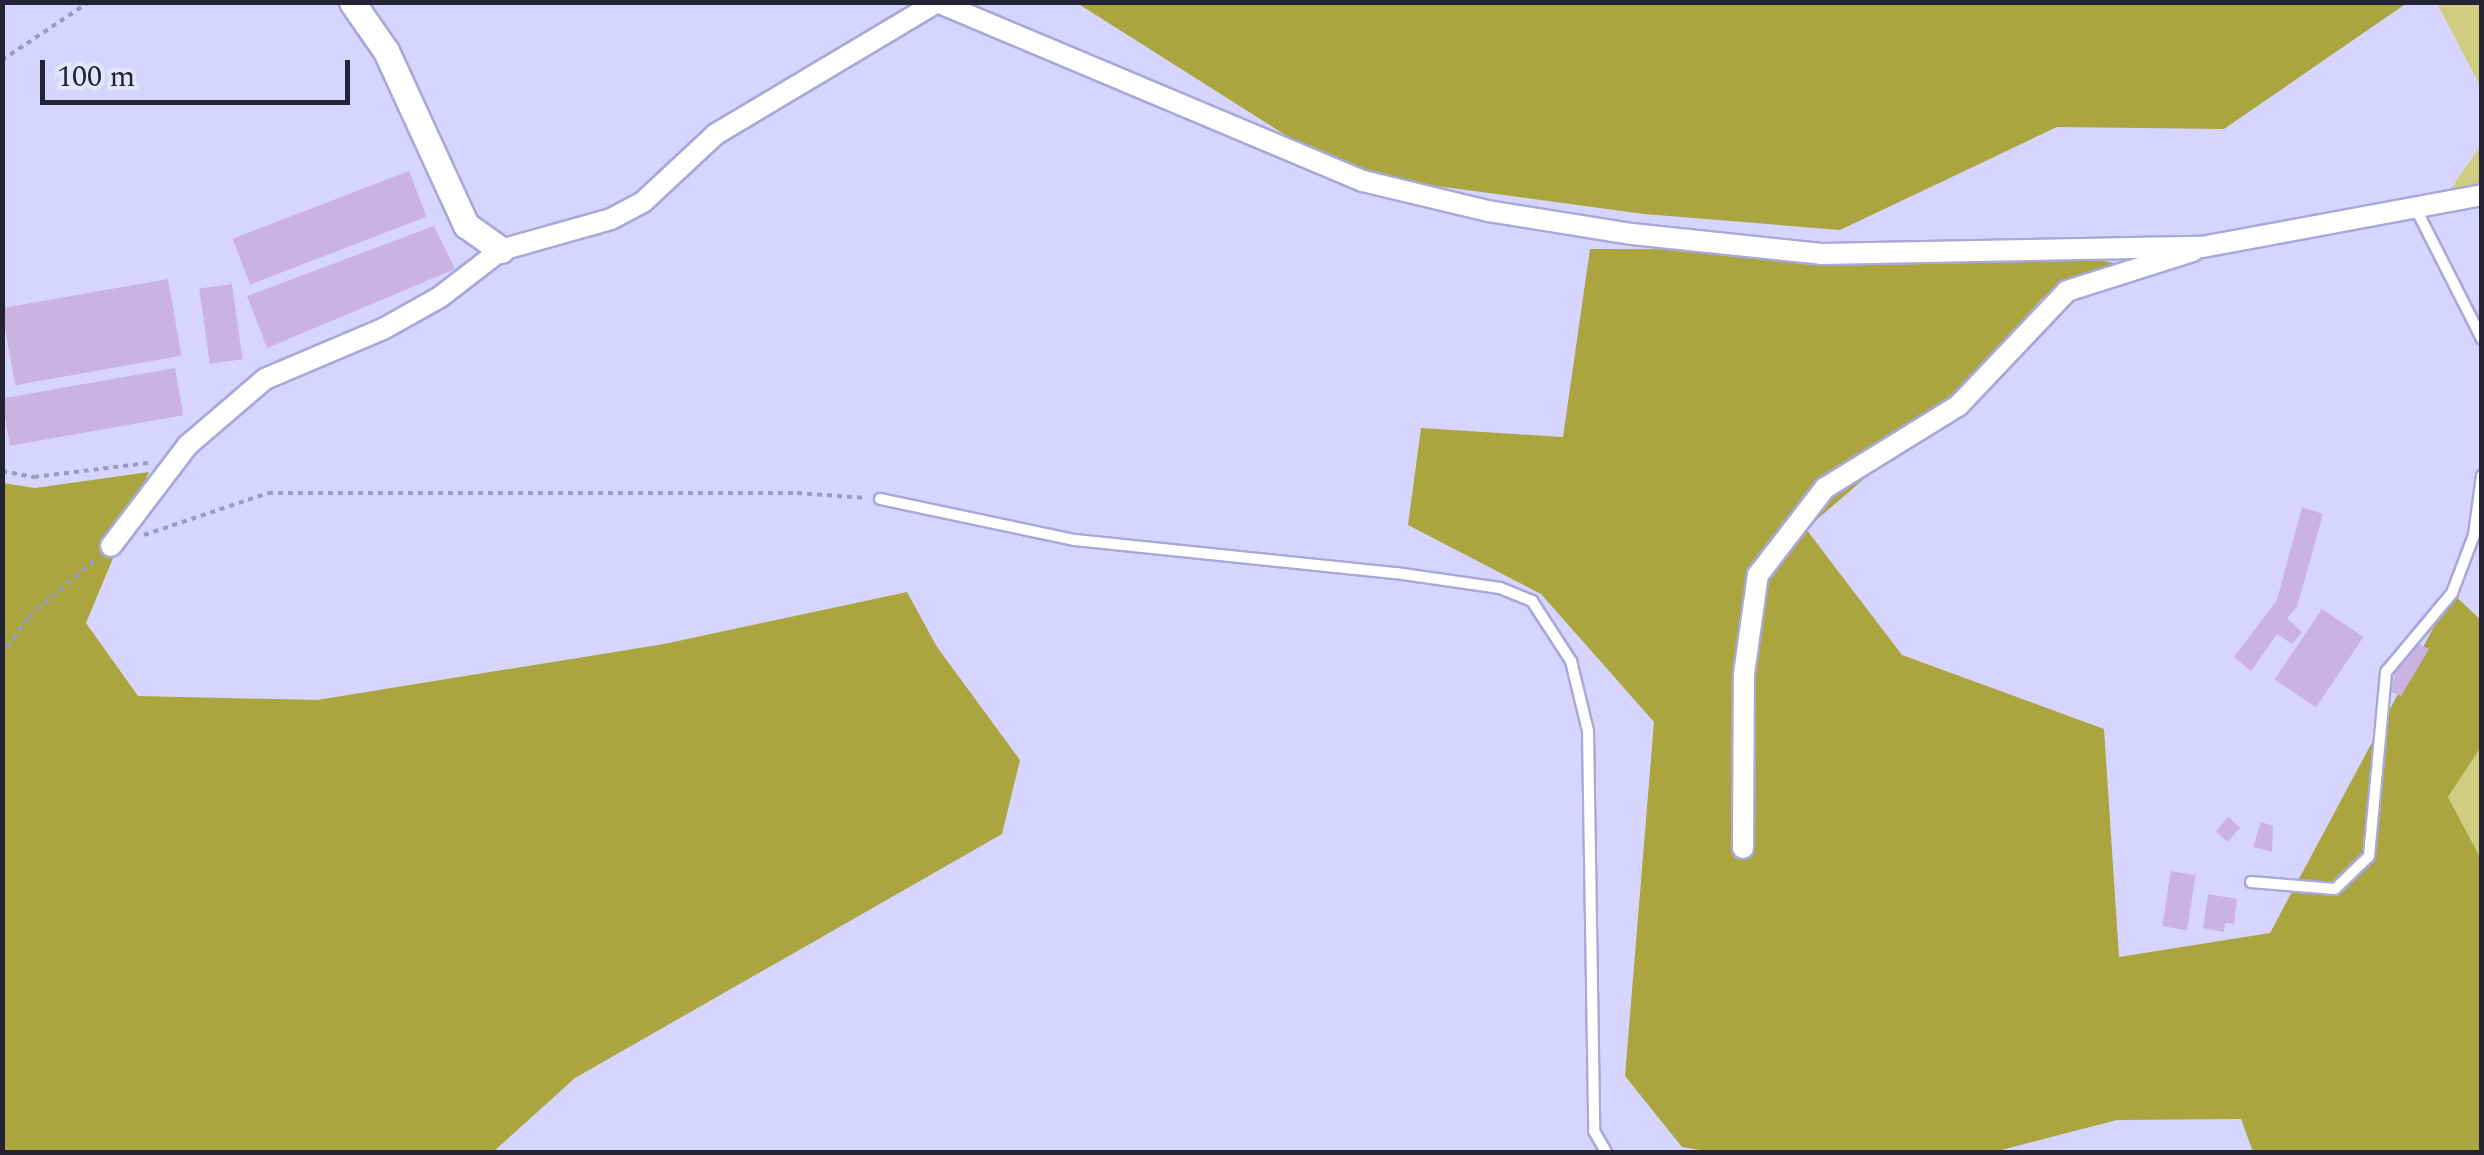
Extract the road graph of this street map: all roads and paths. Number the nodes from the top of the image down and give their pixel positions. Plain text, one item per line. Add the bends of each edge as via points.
1 (88, 2) edge
2 (352, 2) edge
3 (937, 2) edge
4 (2, 60) edge
5 (2482, 194) edge
6 (2415, 207) junction
7 (2202, 247) junction
8 (501, 250) junction
9 (2482, 339) edge
10 (177, 460) junction
11 (2, 470) edge
12 (2482, 476) edge
13 (880, 499) joint
14 (111, 546) junction
15 (2, 656) edge
16 (1743, 848) dead end
17 (2250, 882) dead end
18 (1606, 1152) edge

1 - 4 path
2 - 8 street via 386,51 466,225
3 - 7 street via 1363,180 1488,211 1821,254
3 - 8 street via 716,134 643,202 611,219
5 - 6 street
6 - 7 street
6 - 9 lane
7 - 16 street via 2067,291 1958,406 1825,488 1758,575 1744,674
8 - 10 street via 440,297 383,329 265,380
10 - 11 path via 34,478
10 - 14 street
12 - 17 lane via 2474,535 2452,593 2386,672 2370,856 2335,889
13 - 14 path via 797,492 268,493
13 - 18 lane via 1075,540 1413,576 1500,588 1532,602 1571,661 1588,731 1594,1131
14 - 15 path via 30,616

